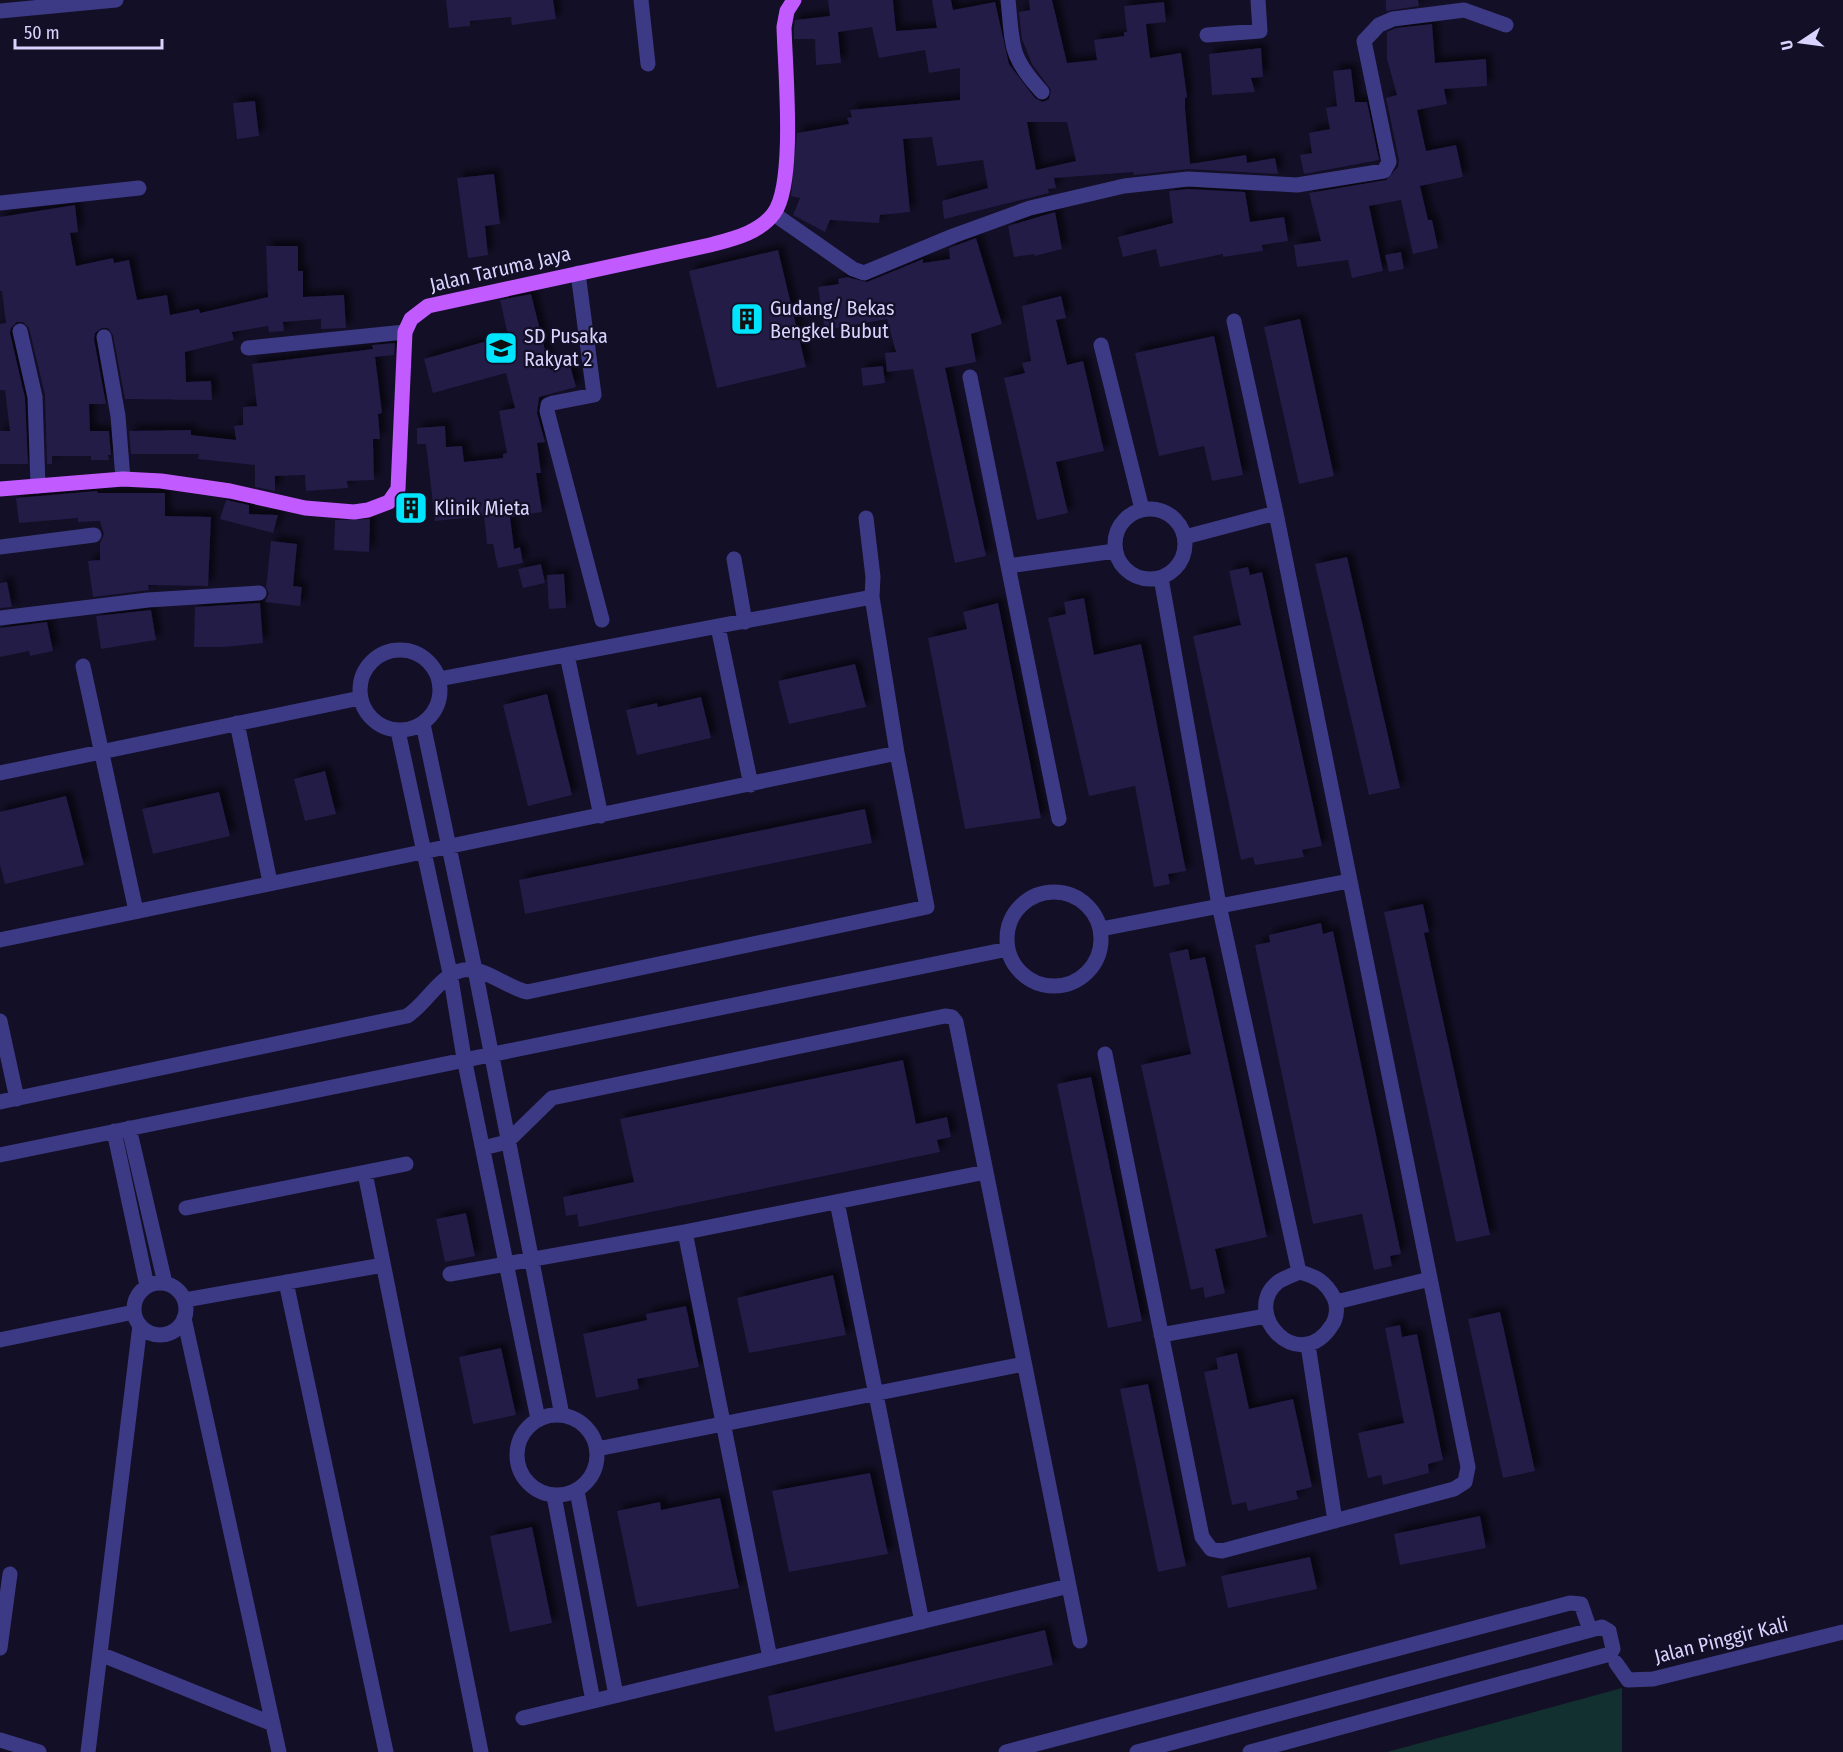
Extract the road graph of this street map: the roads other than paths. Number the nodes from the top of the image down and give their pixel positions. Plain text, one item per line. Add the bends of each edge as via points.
1 (116, 0) edge
2 (641, 0) edge
3 (794, 0) edge
4 (1008, 0) edge
5 (1257, 0) edge
6 (0, 11) edge
7 (1506, 25) dead end
8 (1207, 35) dead end
9 (648, 64) dead end
10 (1042, 92) dead end
11 (139, 188) dead end
12 (0, 203) edge
13 (774, 214) junction
14 (578, 273) junction
15 (1234, 321) dead end
16 (20, 331) dead end
17 (405, 332) junction
18 (104, 337) dead end
19 (1101, 345) dead end
20 (248, 348) dead end
21 (970, 376) dead end
22 (123, 479) junction
23 (38, 486) junction
24 (0, 489) edge
25 (1142, 509) junction
26 (1276, 513) junction
27 (866, 518) dead end
28 (94, 535) dead end
29 (1185, 537) junction
30 (0, 547) edge
31 (1114, 551) junction
32 (734, 559) dead end
33 (1008, 566) junction
34 (1161, 578) junction
35 (260, 593) dead end
36 (872, 597) junction
37 (0, 618) edge
38 (602, 620) dead end
39 (745, 622) junction
40 (718, 627) junction
41 (567, 655) junction
42 (83, 666) dead end
43 (439, 679) junction
44 (360, 698) junction
45 (237, 723) junction
46 (423, 724) junction
47 (398, 731) junction
48 (101, 753) junction
49 (897, 753) junction
50 (0, 772) edge
51 (751, 785) junction
52 (601, 816) junction
53 (1059, 819) dead end
54 (448, 847) junction
55 (422, 852) junction
56 (1349, 881) junction
57 (270, 882) junction
58 (1219, 905) junction
59 (136, 911) junction
60 (1101, 929) junction
61 (0, 940) edge
62 (1008, 949) junction
63 (475, 970) junction
64 (450, 973) junction
65 (0, 1021) edge
66 (489, 1053) junction
67 (1105, 1054) dead end
68 (464, 1058) junction
69 (17, 1099) junction
70 (0, 1102) edge
71 (122, 1130) junction
72 (507, 1142) junction
73 (483, 1148) junction
74 (0, 1155) edge
75 (406, 1164) dead end
76 (986, 1172) junction
77 (365, 1173) junction
78 (837, 1202) junction
79 (186, 1208) dead end
80 (685, 1232) junction
81 (532, 1259) junction
82 (508, 1264) junction
83 (383, 1265) junction
84 (1299, 1272) junction
85 (450, 1274) dead end
86 (1430, 1279) junction
87 (286, 1282) junction
88 (165, 1283) junction
89 (147, 1286) junction
90 (185, 1300) junction
91 (1336, 1302) junction
92 (1266, 1316) junction
93 (184, 1318) junction
94 (137, 1319) junction
95 (1161, 1335) junction
96 (0, 1340) edge
97 (1308, 1345) junction
98 (1024, 1364) junction
99 (875, 1394) junction
100 (562, 1415) junction
101 (538, 1419) junction
102 (723, 1424) junction
103 (597, 1449) junction
104 (577, 1491) junction
105 (554, 1496) junction
106 (1335, 1521) junction
107 (10, 1574) dead end
108 (1069, 1586) junction
109 (922, 1622) junction
110 (1590, 1630) junction
111 (1843, 1632) edge
112 (1080, 1641) dead end
113 (0, 1648) edge
114 (100, 1654) junction
115 (770, 1658) junction
116 (1616, 1663) dead end
117 (616, 1695) junction
118 (592, 1701) junction
119 (523, 1718) dead end
120 (273, 1724) junction
121 (0, 1740) edge
122 (39, 1752) edge
123 (88, 1752) edge
124 (279, 1752) edge
125 (386, 1752) edge
126 (481, 1752) edge
127 (1006, 1752) edge
128 (1137, 1752) edge
129 (1250, 1752) edge

1 - 6 street
2 - 9 street
3 - 13 main road via 787,10 784,27 785,183
4 - 10 street via 1013,54
5 - 8 street via 1260,31
7 - 13 street via 1464,10 1393,19 1379,25 1364,41 1389,162 1384,171 1297,185 1188,179 1124,186 1030,208 864,273
11 - 12 street
13 - 14 main road, Jalan Taruma Jaya via 739,237
14 - 17 main road, Jalan Taruma Jaya via 428,306 411,319
14 - 38 street via 594,395 553,403 547,411
15 - 26 street
16 - 23 street via 35,397
17 - 20 street
17 - 22 main road via 398,489 389,502 368,510 305,508 230,491
18 - 22 street via 118,416
19 - 25 street
21 - 33 street
22 - 23 main road
23 - 24 main road
25 - 29 street via 1161,510 1176,521
25 - 31 street via 1126,517 1116,533
26 - 29 street
26 - 56 street
27 - 36 street
28 - 30 street
29 - 34 street via 1184,554 1176,569
31 - 33 street
31 - 34 street via 1124,569 1142,579
32 - 39 street
33 - 53 street
34 - 58 street
35 - 37 street via 148,600
36 - 39 street
36 - 49 street
39 - 40 street
40 - 41 street
40 - 51 street
41 - 43 street
41 - 52 street
42 - 48 street
43 - 44 street via 431,663 416,653 399,649 382,654 368,665 361,681
43 - 46 street via 440,696 434,712
44 - 45 street
44 - 47 street via 368,714 381,726
45 - 48 street
45 - 57 street
46 - 47 street
46 - 54 street
47 - 55 street
48 - 50 street
48 - 59 street
49 - 51 street
49 - 63 street via 927,907 527,992
51 - 52 street
52 - 54 street
54 - 55 street
54 - 63 street
55 - 57 street
55 - 64 street
56 - 58 street
56 - 86 street
57 - 59 street
58 - 60 street
58 - 84 street
59 - 61 street
60 - 62 street via 1089,907 1069,894 1044,892 1022,904 1009,925
60 - 62 street via 1100,954 1087,975 1065,986 1040,985 1019,971
62 - 66 street
63 - 64 street
63 - 66 street
64 - 68 street
64 - 69 street via 407,1016
65 - 69 street
66 - 68 street
66 - 72 street
67 - 95 street
68 - 71 street
68 - 73 street
69 - 70 street
71 - 74 street
71 - 88 street
71 - 89 street
72 - 73 street
72 - 76 street via 552,1098 945,1016 956,1022
72 - 81 street
73 - 82 street
75 - 77 street
76 - 78 street
76 - 98 street
77 - 79 street
77 - 83 street
78 - 80 street
78 - 99 street
80 - 81 street
80 - 102 street
81 - 82 street
81 - 100 street
82 - 85 street
82 - 101 street
83 - 87 street
83 - 126 street
84 - 91 street via 1313,1275 1328,1286
84 - 92 street via 1278,1282 1268,1298
86 - 91 street
86 - 106 street via 1468,1467 1465,1482 1454,1489
87 - 90 street
87 - 125 street
88 - 89 street
88 - 90 street via 174,1286
89 - 94 street via 136,1299
90 - 93 street
91 - 97 street via 1335,1321 1325,1336
92 - 95 street
92 - 97 street via 1275,1333 1290,1343
93 - 94 street via 164,1335 146,1331
93 - 120 street
94 - 96 street
94 - 114 street
95 - 106 street via 1202,1538 1211,1549 1222,1551
97 - 106 street
98 - 99 street
98 - 108 street
99 - 102 street
99 - 109 street
100 - 101 street
100 - 103 street via 578,1420
101 - 105 street via 523,1433 516,1452 520,1473 534,1489
102 - 103 street
102 - 115 street
103 - 104 street via 593,1473
104 - 105 street
104 - 117 street
105 - 118 street
107 - 113 street
108 - 109 street
108 - 112 street
109 - 115 street
110 - 127 street via 1584,1608 1570,1603
110 - 128 street
110 - 129 street via 1607,1629 1612,1652
111 - 116 street, Jalan Pinggir Kali via 1653,1679 1628,1680
114 - 120 street
114 - 123 street
115 - 117 street
117 - 118 street
118 - 119 street
120 - 124 street
121 - 122 street

